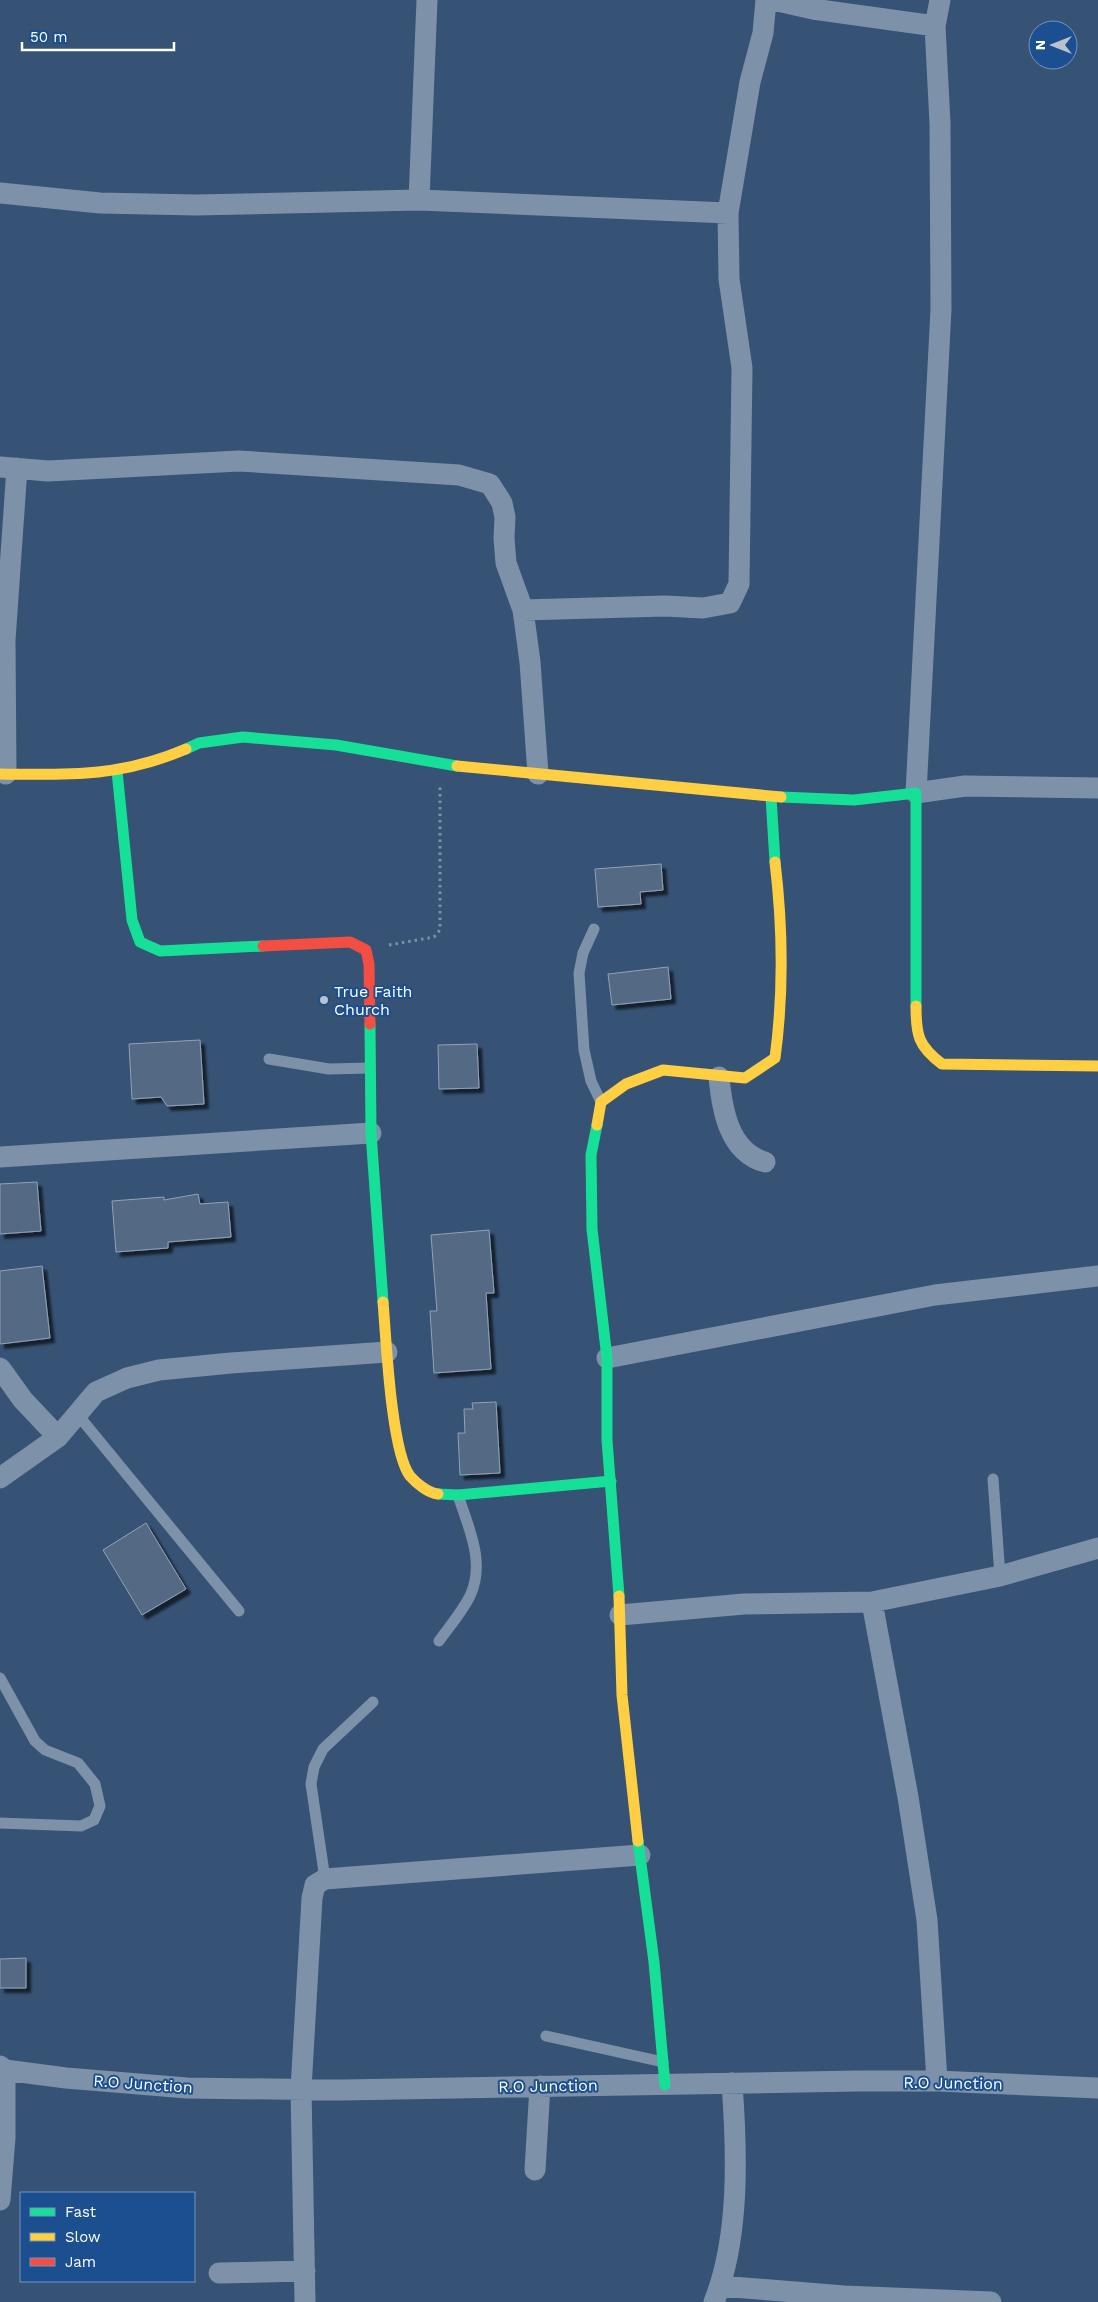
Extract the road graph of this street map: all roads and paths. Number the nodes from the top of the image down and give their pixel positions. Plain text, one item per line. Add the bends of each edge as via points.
1 (427, 0) edge
2 (766, 0) edge
3 (773, 0) edge
4 (940, 0) edge
5 (935, 26) junction
6 (0, 193) edge
7 (419, 200) junction
8 (728, 213) junction
9 (8, 467) edge
10 (523, 610) junction
11 (439, 764) junction
12 (117, 771) junction
13 (3, 774) edge
14 (538, 774) junction
15 (1098, 788) edge
16 (916, 792) junction
17 (770, 797) junction
18 (594, 929) dead end
19 (366, 950) junction
20 (269, 1059) dead end
21 (1098, 1066) edge
22 (369, 1068) junction
23 (719, 1077) junction
24 (601, 1102) junction
25 (371, 1133) junction
26 (0, 1156) edge
27 (765, 1162) dead end
28 (1098, 1276) edge
29 (387, 1352) junction
30 (607, 1358) junction
31 (0, 1368) edge
32 (78, 1415) junction
33 (58, 1437) junction
34 (0, 1478) edge
35 (993, 1479) dead end
36 (611, 1481) junction
37 (458, 1495) junction
38 (1098, 1548) edge
39 (1000, 1576) junction
40 (872, 1602) junction
41 (239, 1611) dead end
42 (620, 1615) junction
43 (439, 1641) dead end
44 (0, 1678) edge
45 (373, 1702) dead end
46 (0, 1823) edge
47 (640, 1856) junction
48 (325, 1879) junction
49 (546, 2036) dead end
50 (663, 2062) junction
51 (2, 2068) edge
52 (937, 2082) junction
53 (732, 2083) junction
54 (665, 2085) junction
55 (540, 2086) junction
56 (1098, 2088) edge
57 (301, 2089) junction
58 (2, 2137) edge
59 (536, 2170) dead end
60 (0, 2200) edge
61 (305, 2271) junction
62 (219, 2273) dead end
63 (717, 2294) edge
64 (953, 2301) edge
65 (305, 2302) edge
66 (991, 2302) edge

1 - 7 street
2 - 8 street via 763,32 750,82
3 - 5 street
4 - 5 street
5 - 16 street via 940,123 941,309
6 - 7 street via 100,203 196,205
7 - 8 street
8 - 10 street via 729,279 742,368 739,584 730,604 702,608
9 - 10 street via 48,471 240,461 471,477 490,484 502,502 506,563
9 - 13 street
10 - 14 street
11 - 12 street via 336,745 242,737 199,743 157,761
11 - 14 street
11 - 19 path via 440,930 434,937
12 - 13 street via 67,775
12 - 19 street via 132,920 140,942 160,952 350,942
14 - 17 street
15 - 16 street via 965,786
16 - 17 street via 854,800
16 - 21 street via 916,1028 926,1052 942,1064
17 - 23 street via 782,918 781,1013 775,1058 745,1078
18 - 24 lane via 583,953 579,973 584,1050 591,1081
19 - 22 street via 369,964
20 - 22 lane via 329,1069
22 - 25 street
23 - 24 street via 663,1070 626,1084
23 - 27 street via 721,1102 738,1147 752,1158
24 - 30 street via 591,1155 592,1229
25 - 26 street
25 - 29 street
28 - 30 street via 935,1295
29 - 32 street via 159,1370 126,1378 96,1392
29 - 37 street via 397,1442 409,1475 431,1493
30 - 36 street via 607,1440
31 - 33 street via 23,1400
32 - 33 street
32 - 41 lane
33 - 34 street
35 - 39 lane
36 - 37 street
36 - 42 street
37 - 43 lane via 477,1556 475,1577 470,1596
38 - 39 street
39 - 40 street
40 - 42 street via 744,1604
40 - 52 street via 927,1920
42 - 47 street via 622,1695
44 - 46 lane via 35,1741 45,1750 78,1763 95,1784 100,1806 94,1820 81,1826
45 - 48 lane via 323,1749 314,1767 311,1784
47 - 48 street
47 - 50 street
48 - 57 street via 315,1885 312,1898
49 - 50 lane
50 - 54 street
51 - 57 street, R.O Junction via 66,2078 187,2088
51 - 58 street
52 - 53 street, R.O Junction
52 - 56 street, R.O Junction
53 - 54 street, R.O Junction
53 - 63 street via 737,2150 730,2232
54 - 55 street, R.O Junction
55 - 57 street, R.O Junction
55 - 59 street
57 - 61 street
58 - 60 street
61 - 62 street
61 - 65 street
63 - 64 street
64 - 66 street

